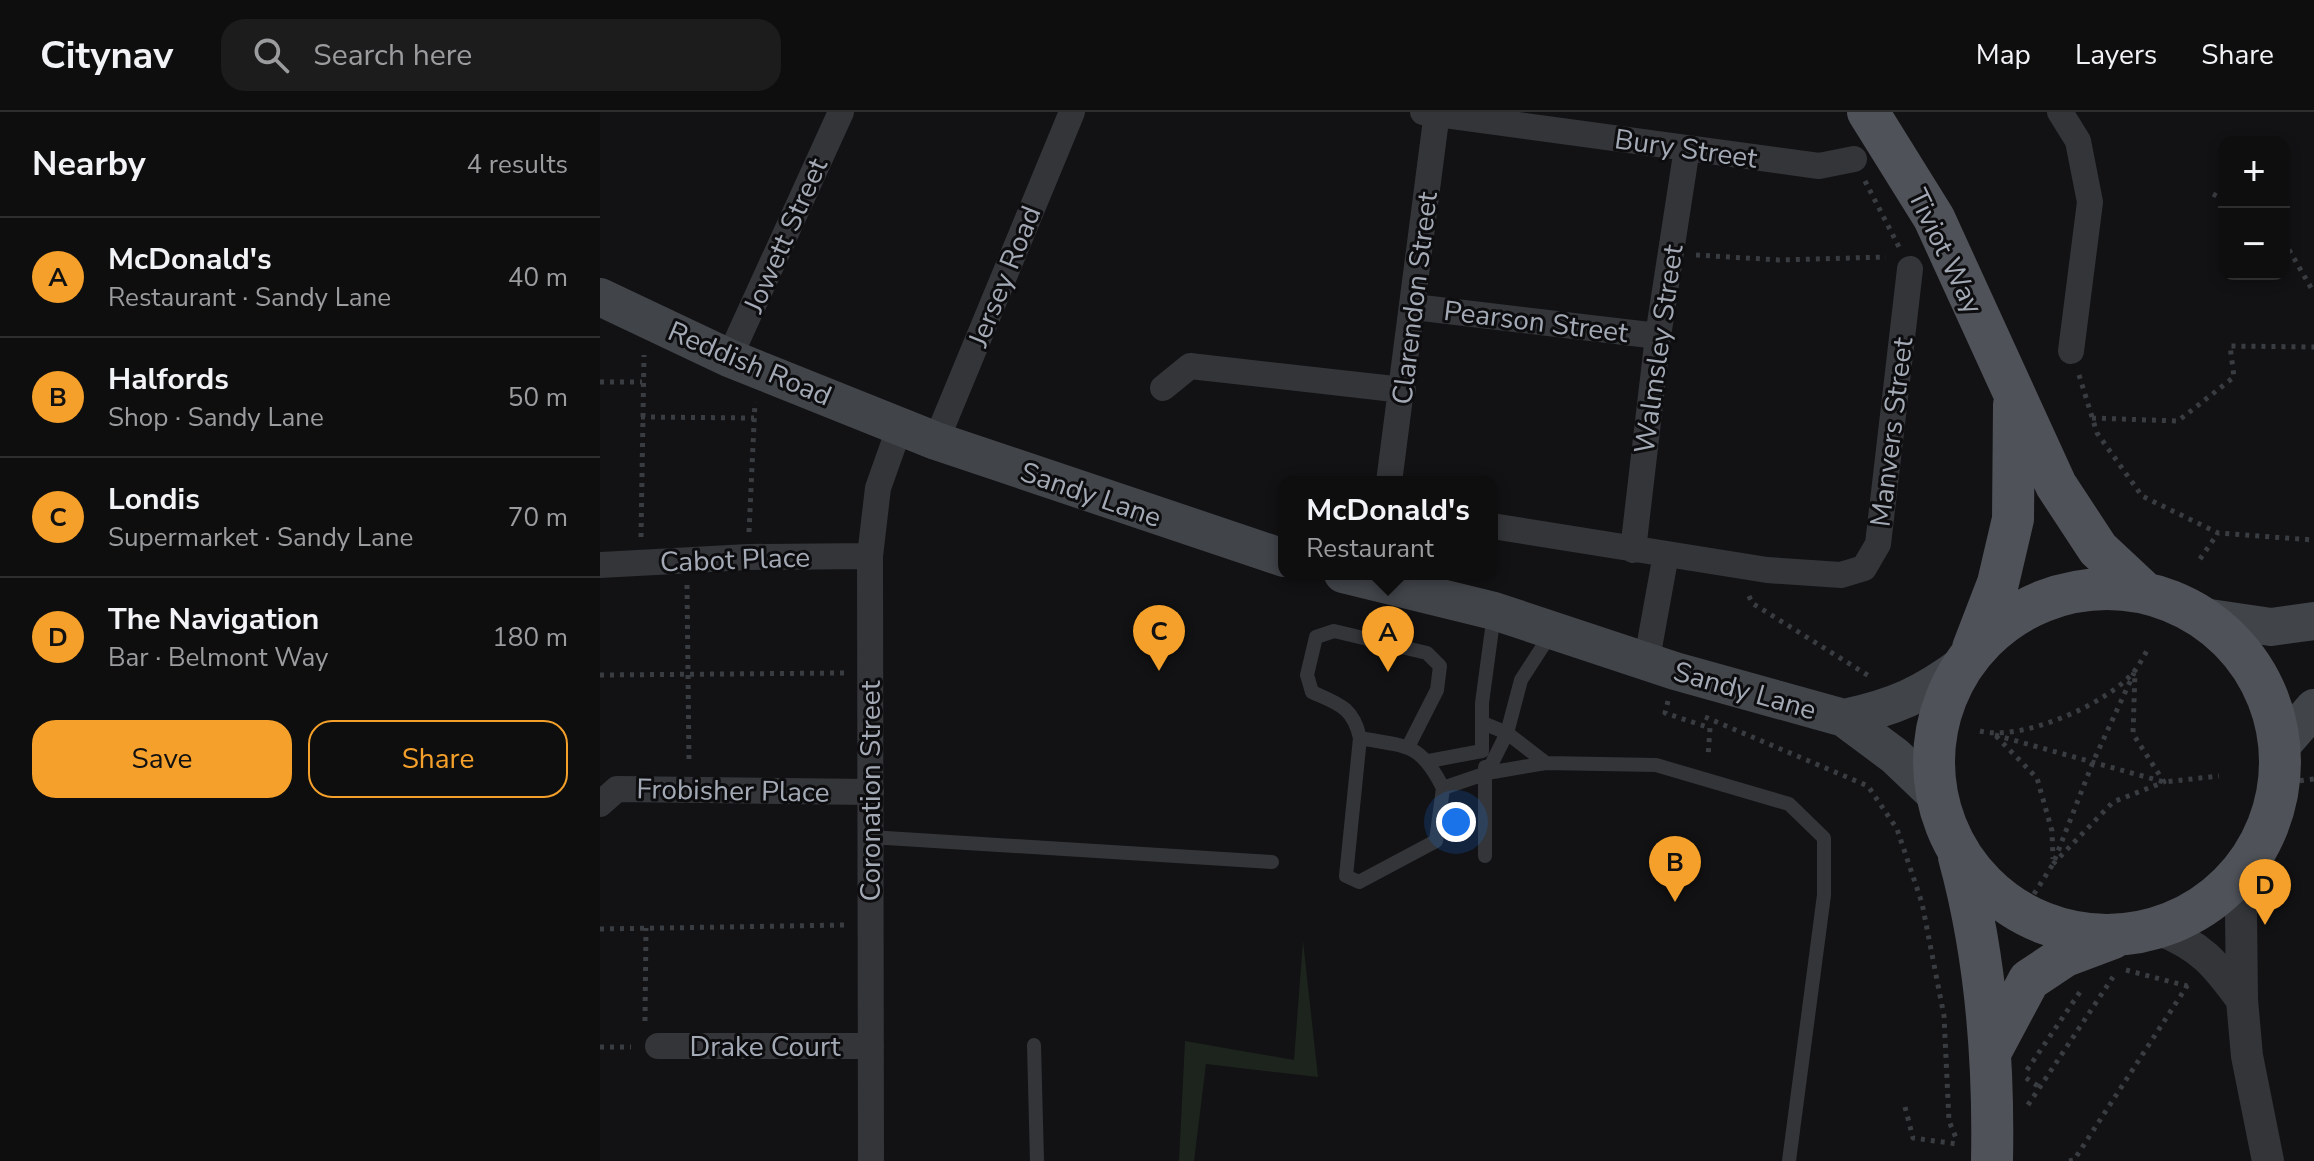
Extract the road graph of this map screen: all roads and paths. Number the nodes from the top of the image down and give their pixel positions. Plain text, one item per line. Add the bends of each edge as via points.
1 (841, 112) edge
2 (1072, 112) edge
3 (1868, 112) edge
4 (2060, 112) edge
5 (1432, 113) edge
6 (1687, 148) junction
7 (1854, 159) joint
8 (2213, 194) dead end
9 (2218, 197) edge
10 (2290, 251) edge
11 (1671, 254) junction
12 (1907, 263) junction
13 (2314, 293) edge
14 (600, 297) edge
15 (1414, 307) junction
16 (647, 318) junction
17 (1658, 336) junction
18 (2314, 347) edge
19 (2071, 351) joint
20 (743, 364) junction
21 (600, 382) edge
22 (642, 382) junction
23 (1163, 388) dead end
24 (1403, 390) junction
25 (2014, 395) junction
26 (641, 417) junction
27 (754, 418) junction
28 (2092, 418) junction
29 (900, 426) junction
30 (936, 441) junction
31 (1390, 476) edge
32 (1498, 527) edge
33 (2218, 533) junction
34 (2314, 540) edge
35 (1633, 550) junction
36 (1666, 554) junction
37 (870, 556) junction
38 (1278, 556) edge
39 (748, 557) junction
40 (2200, 559) dead end
41 (686, 560) junction
42 (640, 562) junction
43 (600, 565) edge
44 (1736, 565) junction
45 (1367, 580) edge
46 (2144, 592) junction
47 (1494, 611) junction
48 (2203, 617) junction
49 (2314, 621) edge
50 (1554, 629) junction
51 (2149, 647) dead end
52 (1647, 659) junction
53 (1967, 660) junction
54 (2135, 671) junction
55 (870, 673) junction
56 (689, 674) junction
57 (600, 675) edge
58 (1873, 679) dead end
59 (1682, 706) dead end
60 (2314, 708) edge
61 (1696, 712) dead end
62 (1844, 718) junction
63 (1483, 723) junction
64 (1980, 731) dead end
65 (1507, 733) junction
66 (1995, 735) junction
67 (1360, 738) junction
68 (1408, 747) junction
69 (1482, 751) junction
70 (1429, 761) junction
71 (2093, 762) junction
72 (1546, 763) junction
73 (2292, 769) edge
74 (1487, 773) junction
75 (2219, 776) dead end
76 (1707, 779) junction
77 (2164, 782) junction
78 (1443, 788) junction
79 (689, 789) junction
80 (871, 792) junction
81 (1937, 796) junction
82 (600, 804) edge
83 (870, 837) junction
84 (1957, 848) junction
85 (2258, 849) junction
86 (1485, 856) dead end
87 (1272, 862) dead end
88 (2053, 864) junction
89 (2034, 894) dead end
90 (871, 924) junction
91 (646, 928) junction
92 (600, 929) edge
93 (2158, 929) junction
94 (2117, 936) junction
95 (2218, 968) junction
96 (2187, 986) junction
97 (2075, 998) dead end
98 (2242, 1000) junction
99 (652, 1039) joint
100 (1034, 1045) dead end
101 (871, 1046) junction
102 (1991, 1051) junction
103 (2041, 1088) junction
104 (2027, 1106) dead end
105 (1905, 1107) dead end
106 (1975, 1152) edge
107 (871, 1161) edge
108 (1037, 1161) edge
109 (1789, 1161) edge
110 (2069, 1161) edge
111 (2268, 1161) edge

1 - 20 street, Jowett Street
2 - 30 street, Jersey Road
3 - 25 main road, Tiviot Way via 1934,218
4 - 19 street via 2078,141 2090,202
5 - 6 street, Bury Street
5 - 15 street, Clarendon Street
6 - 7 street, Bury Street via 1819,166
6 - 11 street, Walmsley Street
7 - 12 path
8 - 9 path
10 - 13 path
11 - 12 path
11 - 17 street, Walmsley Street
12 - 44 street, Manvers Street via 1878,544 1864,568 1841,575
14 - 16 main road, Reddish Road
15 - 17 street, Pearson Street
15 - 24 street, Clarendon Street
16 - 20 main road, Reddish Road
16 - 22 path
17 - 35 street, Walmsley Street
18 - 28 path via 2230,346 2234,377 2178,421
19 - 28 path
20 - 27 path
20 - 29 main road, Reddish Road
21 - 22 path
22 - 26 path
23 - 24 street via 1190,366
24 - 31 street, Clarendon Street
25 - 46 main road, Tiviot Way via 2056,485 2090,537
25 - 53 main road, Tiviot Way via 2013,519 1998,583
26 - 27 path
26 - 42 path
27 - 39 path
28 - 33 path via 2142,496
29 - 30 main road, Sandy Lane
29 - 37 street, Coronation Street via 878,488
30 - 38 main road, Sandy Lane
32 - 35 street
33 - 34 path
33 - 40 path
35 - 36 street
36 - 44 street
36 - 52 street, Sandy Lane
37 - 39 street, Cabot Place
37 - 55 street, Coronation Street
39 - 41 street, Cabot Place
41 - 42 street, Cabot Place
41 - 56 path
42 - 43 street, Cabot Place
44 - 58 path via 1752,603
45 - 47 main road, Sandy Lane
46 - 48 main road
46 - 53 main road via 2095,589 2047,599 2004,622
47 - 50 main road, Sandy Lane
47 - 63 lane
48 - 49 main road via 2271,627
48 - 73 main road via 2242,651 2268,696
50 - 52 main road, Sandy Lane
50 - 65 lane via 1521,680
51 - 54 path
52 - 62 main road, Sandy Lane
53 - 62 main road, Sandy Lane via 1912,699
53 - 81 main road via 1946,699 1935,747
54 - 66 path via 2094,703 2044,724
54 - 71 path
54 - 77 path via 2133,734
55 - 56 path
55 - 80 street, Coronation Street
56 - 57 path
56 - 79 path
59 - 76 path via 1668,699 1665,713 1710,728
60 - 73 main road
61 - 106 path via 1868,786 1897,829 1922,903 1944,1016 1949,1121
62 - 81 main road, Sandy Lane
63 - 65 lane
63 - 69 lane
64 - 66 path
65 - 72 lane
65 - 74 lane
66 - 71 path
66 - 88 path via 2037,778 2052,831
67 - 68 lane
67 - 68 lane via 1356,718 1312,692 1307,675 1316,637 1334,631 1427,653 1440,666 1437,690
67 - 78 lane via 1346,876 1359,882 1436,841
68 - 70 lane
69 - 70 lane
69 - 74 lane
70 - 78 lane
71 - 77 path
71 - 88 path
72 - 74 lane
72 - 76 lane via 1656,765
73 - 85 main road
74 - 78 lane
74 - 86 lane
75 - 77 path
76 - 109 lane via 1789,804 1824,838 1824,895
77 - 88 path via 2113,802
79 - 80 street, Frobisher Place
79 - 82 street, Frobisher Place via 617,789
80 - 83 street, Coronation Street
81 - 84 main road
83 - 87 lane
83 - 90 street, Coronation Street
84 - 94 main road via 1986,886 2024,915 2070,932
84 - 102 main road via 1970,896
85 - 93 main road via 2194,913
85 - 98 street via 2241,912
88 - 89 path
90 - 91 path
90 - 101 street, Coronation Street
91 - 92 path
91 - 99 path
93 - 94 main road
93 - 95 street via 2189,941
94 - 102 main road via 2065,956 2029,980
95 - 96 path
95 - 98 street
96 - 103 path via 2118,968
96 - 110 path
97 - 103 path via 2024,1076
98 - 111 street
99 - 101 street, Drake Court
100 - 108 lane
101 - 107 street, Coronation Street
102 - 106 main road
103 - 104 path
105 - 106 path via 1913,1138

